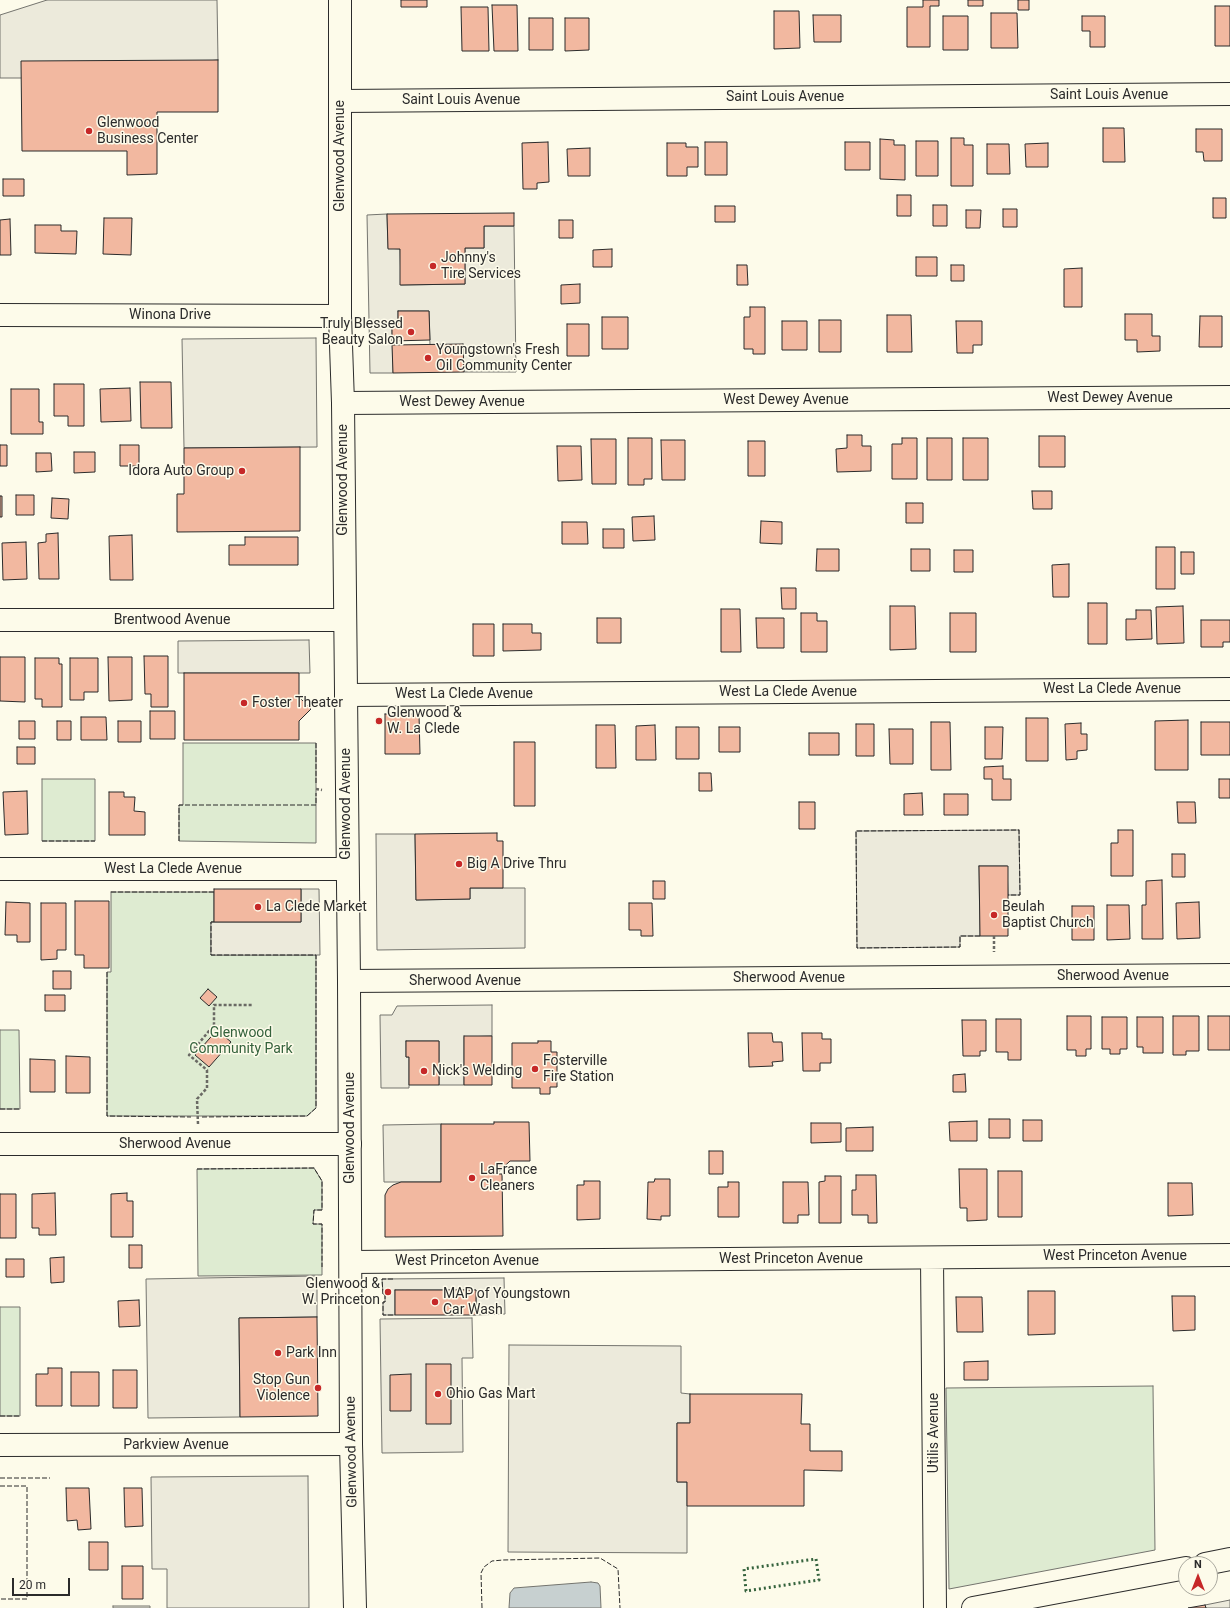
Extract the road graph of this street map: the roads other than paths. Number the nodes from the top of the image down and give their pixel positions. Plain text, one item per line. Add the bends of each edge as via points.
1 (340, 0) edge
2 (1230, 94) edge
3 (341, 101) junction
4 (0, 315) edge
5 (340, 316) junction
6 (1230, 397) edge
7 (343, 403) junction
8 (0, 620) edge
9 (344, 620) junction
10 (1230, 688) edge
11 (346, 695) junction
12 (0, 869) edge
13 (347, 869) junction
14 (1230, 975) edge
15 (349, 981) junction
16 (0, 1144) edge
17 (350, 1144) junction
18 (1230, 1256) edge
19 (932, 1258) junction
20 (351, 1262) junction
21 (351, 1444) junction
22 (0, 1445) edge
23 (1230, 1559) edge
24 (1218, 1561) edge
25 (1178, 1570) edge
26 (355, 1608) edge
27 (935, 1608) edge
28 (974, 1608) edge

1 - 3 street, Glenwood Avenue
2 - 3 street, Saint Louis Avenue
3 - 5 street, Glenwood Avenue
4 - 5 street, Winona Drive
5 - 7 street, Glenwood Avenue
6 - 7 street, West Dewey Avenue
7 - 9 street, Glenwood Avenue
8 - 9 street, Brentwood Avenue
9 - 11 street, Glenwood Avenue
10 - 11 street, West La Clede Avenue
11 - 13 street, Glenwood Avenue
12 - 13 street, West La Clede Avenue
13 - 15 street, Glenwood Avenue
14 - 15 street, Sherwood Avenue
15 - 17 street, Glenwood Avenue
16 - 17 street, Sherwood Avenue
17 - 20 street, Glenwood Avenue
18 - 19 street, West Princeton Avenue
19 - 20 street, West Princeton Avenue
19 - 27 street, Utilis Avenue
20 - 21 street, Glenwood Avenue
21 - 22 street, Parkview Avenue
21 - 26 street, Glenwood Avenue
23 - 24 street
25 - 28 street

